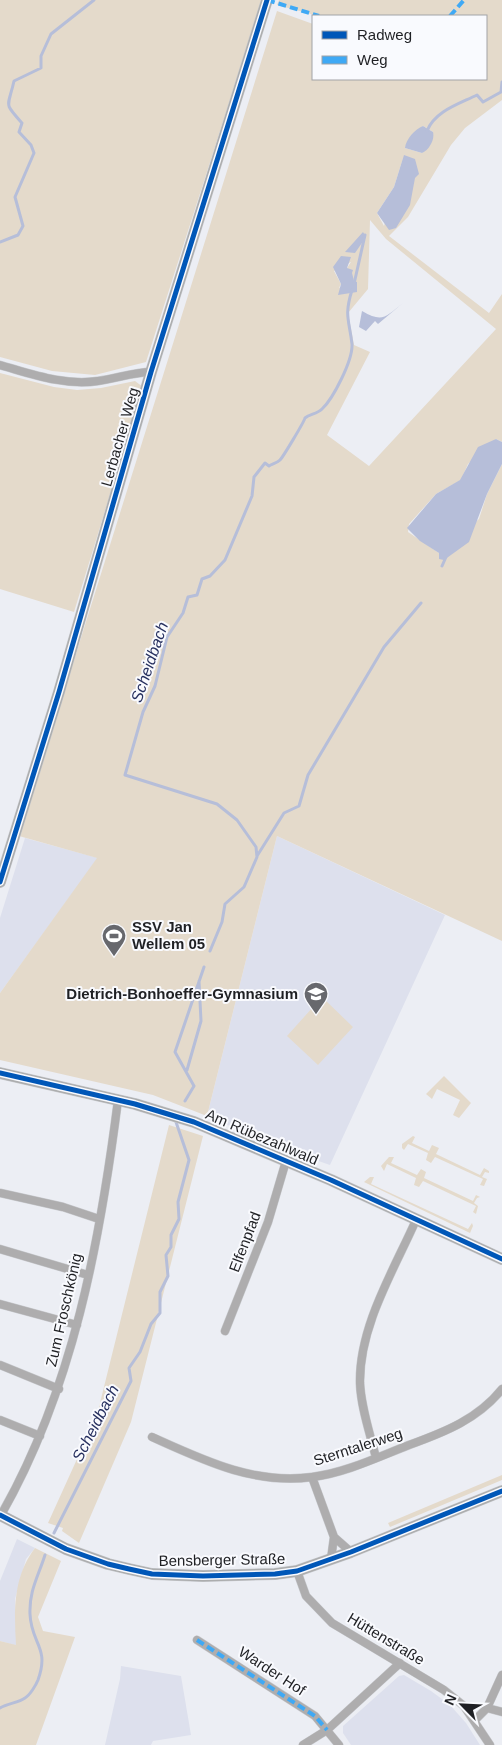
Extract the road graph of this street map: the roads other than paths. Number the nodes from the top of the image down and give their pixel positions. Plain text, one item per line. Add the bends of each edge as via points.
1 (267, 0) edge
2 (0, 364) edge
3 (151, 372) junction
4 (0, 882) edge
5 (0, 1073) edge
6 (117, 1105) junction
7 (286, 1161) junction
8 (0, 1193) edge
9 (98, 1219) junction
10 (416, 1220) junction
11 (0, 1249) edge
12 (502, 1259) edge
13 (88, 1275) junction
14 (0, 1304) edge
15 (77, 1325) junction
16 (225, 1331) dead end
17 (0, 1364) edge
18 (59, 1389) junction
19 (502, 1389) edge
20 (0, 1420) edge
21 (40, 1436) junction
22 (152, 1437) dead end
23 (376, 1458) junction
24 (312, 1477) junction
25 (502, 1491) edge
26 (1, 1515) edge
27 (334, 1537) junction
28 (350, 1552) junction
29 (332, 1559) junction
30 (297, 1571) junction
31 (197, 1640) dead end
32 (400, 1663) junction
33 (502, 1676) edge
34 (487, 1708) junction
35 (502, 1712) edge
36 (475, 1720) junction
37 (327, 1730) junction
38 (303, 1745) edge
39 (339, 1745) edge
40 (490, 1745) edge

1 - 3 street, Lerbacher Weg
2 - 3 street via 46,378 73,382 97,382
3 - 4 street, Lerbacher Weg via 52,716
5 - 6 street, Am Rübezahlwald
6 - 7 street, Am Rübezahlwald via 194,1122
6 - 9 street, Zum Froschkönig
7 - 10 street, Am Rübezahlwald
7 - 16 street, Elfenpfad via 268,1222
8 - 9 street via 63,1207
9 - 13 street, Zum Froschkönig
10 - 12 street, Am Rübezahlwald
10 - 23 street via 372,1317 365,1344 360,1381 362,1405
11 - 13 street
13 - 15 street, Zum Froschkönig
14 - 15 street
15 - 18 street, Zum Froschkönig
17 - 18 street
18 - 21 street, Zum Froschkönig
19 - 23 street, Sterntalerweg via 474,1416 453,1428
20 - 21 street
21 - 26 street, Zum Froschkönig
22 - 24 street, Sterntalerweg via 212,1464 240,1472 266,1477
23 - 24 street, Sterntalerweg
24 - 27 street
25 - 28 street, Bensberger Straße
26 - 30 street, Bensberger Straße via 86,1557 129,1570 203,1576
27 - 28 street
27 - 29 street
28 - 29 street, Bensberger Straße
29 - 30 street, Bensberger Straße
30 - 32 street, Hüttenstraße via 306,1596 332,1623
31 - 37 street, Warder Hof via 307,1711
32 - 36 street, Hüttenstraße via 444,1690
32 - 37 street
33 - 34 street
34 - 35 street
34 - 36 street
36 - 40 street, Hüttenstraße
37 - 38 street
37 - 39 street, Warder Hof

